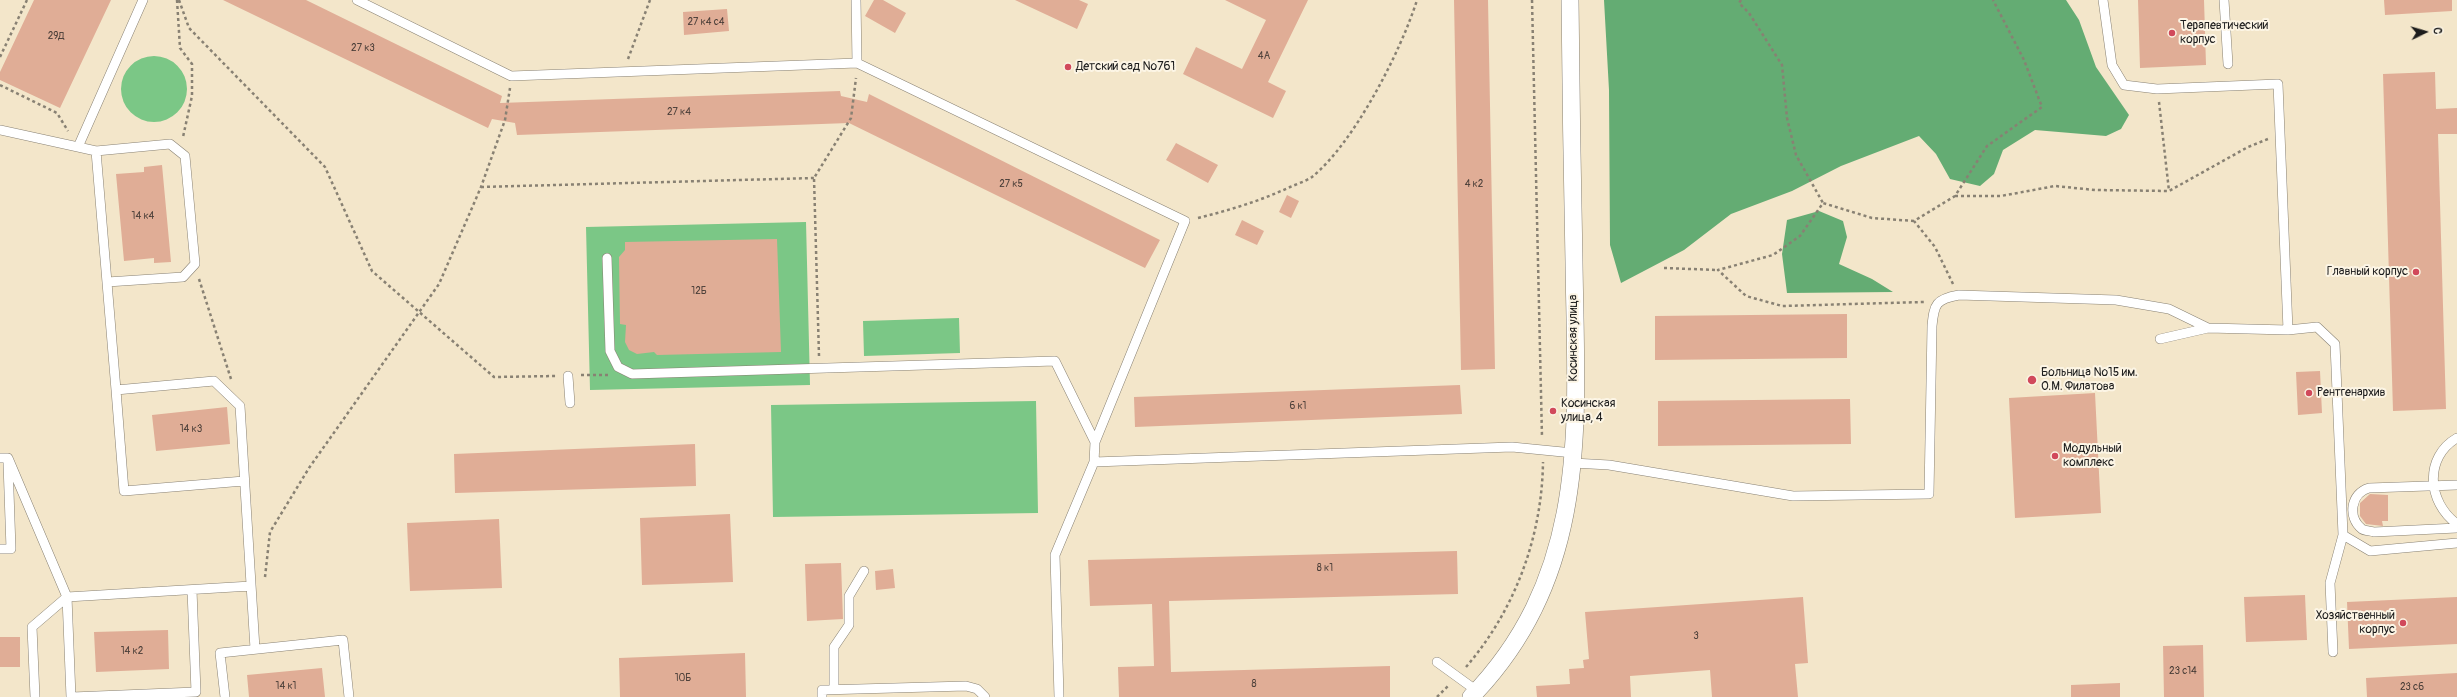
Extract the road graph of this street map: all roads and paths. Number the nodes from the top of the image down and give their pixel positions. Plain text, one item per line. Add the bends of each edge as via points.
1 (27, 0) edge
2 (143, 0) edge
3 (178, 0) edge
4 (357, 0) edge
5 (650, 0) edge
6 (856, 0) edge
7 (1417, 0) edge
8 (1532, 0) edge
9 (1570, 0) edge
10 (1736, 0) edge
11 (1993, 0) edge
12 (2103, 0) edge
13 (2224, 0) edge
14 (1740, 1) edge
15 (0, 58) edge
16 (857, 63) junction
17 (2228, 64) dead end
18 (624, 71) junction
19 (0, 85) edge
20 (2157, 89) junction
21 (508, 104) dead end
22 (0, 130) edge
23 (2280, 133) junction
24 (78, 147) junction
25 (178, 150) junction
26 (96, 151) junction
27 (814, 178) junction
28 (480, 187) junction
29 (2169, 191) junction
30 (1955, 196) junction
31 (1823, 203) junction
32 (1185, 221) junction
33 (1914, 221) junction
34 (607, 258) dead end
35 (195, 264) junction
36 (1664, 268) dead end
37 (1718, 270) junction
38 (107, 282) junction
39 (1959, 295) junction
40 (1943, 298) junction
41 (419, 313) junction
42 (2208, 328) junction
43 (2288, 330) junction
44 (2160, 339) dead end
45 (819, 368) junction
46 (568, 376) dead end
47 (494, 377) dead end
48 (116, 390) junction
49 (570, 403) dead end
50 (240, 406) junction
51 (2457, 438) edge
52 (1095, 442) junction
53 (1543, 450) junction
54 (4, 458) edge
55 (1573, 458) junction
56 (1094, 462) junction
57 (244, 480) dead end
58 (2457, 485) edge
59 (2457, 524) edge
60 (2457, 528) edge
61 (2343, 536) junction
62 (2457, 543) edge
63 (0, 549) edge
64 (864, 571) dead end
65 (265, 583) dead end
66 (251, 586) junction
67 (192, 590) junction
68 (67, 597) junction
69 (255, 649) junction
70 (2333, 652) dead end
71 (1437, 662) dead end
72 (1457, 677) junction
73 (834, 689) junction
74 (1474, 694) edge
75 (35, 697) edge
76 (72, 697) edge
77 (225, 697) edge
78 (349, 697) edge
79 (822, 697) edge
80 (985, 697) edge
81 (1059, 697) edge
82 (1437, 697) edge

1 - 15 path
2 - 24 lane
3 - 25 path via 180,48 192,64 192,96 182,145
3 - 41 path via 189,28 325,166 372,271
4 - 18 lane via 511,76
5 - 18 path
6 - 16 lane
7 - 32 path via 1387,68 1352,134 1312,177 1264,199
8 - 53 path
9 - 55 street, Косинская улица via 1575,334
10 - 14 path
11 - 30 path via 2024,60 2042,107 1986,146
12 - 20 lane via 2112,65 2124,85
13 - 17 lane
14 - 31 path via 1782,65 1787,118 1796,155
16 - 18 lane
16 - 27 path via 852,118
16 - 32 lane
19 - 24 path via 57,113
20 - 23 lane via 2278,84
20 - 29 path
21 - 28 path via 505,120
22 - 24 lane
23 - 29 path via 2248,147
23 - 43 lane
24 - 26 lane
25 - 26 lane via 170,144
25 - 35 lane via 185,156
26 - 38 lane
27 - 28 path
27 - 45 path
28 - 41 path via 439,284
29 - 30 path via 2095,190 2055,186 2001,196
30 - 33 path
31 - 33 path via 1872,218
31 - 37 path via 1800,236 1772,255
32 - 52 lane
33 - 39 path via 1935,247
34 - 45 lane via 610,351 618,367 632,374
35 - 38 lane via 183,277
35 - 50 path
36 - 37 path
37 - 40 path via 1746,296 1782,306 1915,304
38 - 48 lane
39 - 40 lane
39 - 42 lane via 2116,300 2169,309
40 - 55 lane via 1933,308 1929,494 1793,496
41 - 47 path
41 - 65 path via 308,468 270,532
42 - 43 lane
42 - 44 lane
43 - 61 lane via 2317,327 2335,344
45 - 52 lane via 1055,361
46 - 49 lane
48 - 50 lane via 214,381
48 - 57 lane via 124,491
50 - 66 lane
51 - 59 lane via 2447,444 2437,458 2433,471 2434,489 2438,500
52 - 56 lane
53 - 55 lane
53 - 56 lane via 1512,447
53 - 72 path via 1537,523 1520,579 1496,628
54 - 63 lane via 11,549
54 - 68 lane
55 - 74 street, Косинская улица via 1565,522 1546,583 1519,637 1503,661
56 - 81 lane via 1055,555
58 - 60 lane via 2369,488 2354,497 2353,510 2357,522 2363,529 2374,532
61 - 62 lane via 2370,551
61 - 70 lane via 2330,583
64 - 73 lane via 849,596 849,625 834,647
66 - 67 lane
66 - 69 lane
67 - 68 lane
67 - 76 lane via 196,692
68 - 75 lane via 32,627
68 - 76 lane
69 - 77 lane via 220,653
69 - 78 lane via 343,640
71 - 72 lane
72 - 74 lane
72 - 82 path
73 - 79 lane via 822,690
73 - 80 lane via 966,686 977,689

